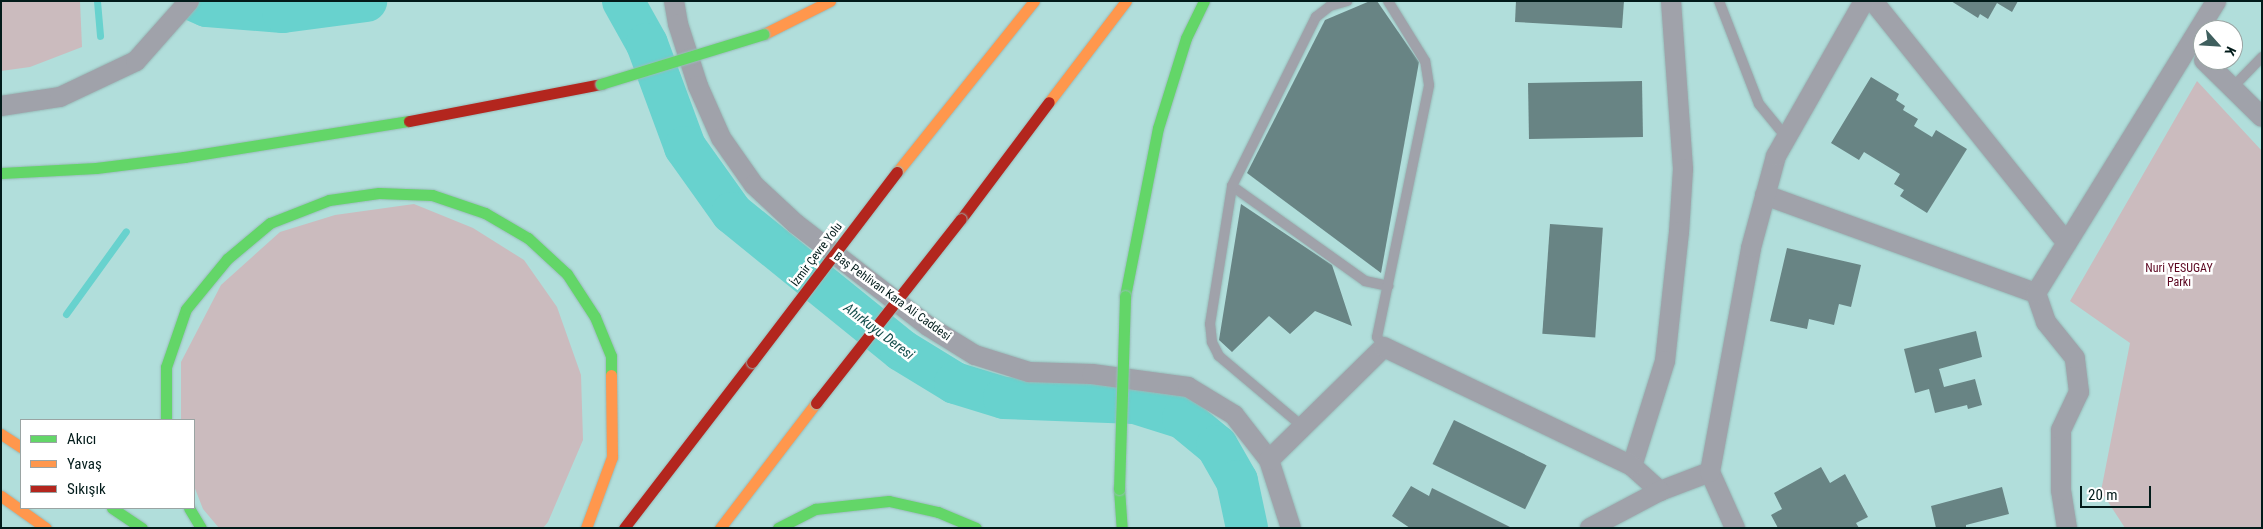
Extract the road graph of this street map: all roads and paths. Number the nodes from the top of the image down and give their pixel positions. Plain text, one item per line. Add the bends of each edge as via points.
1 (188, 1) edge
2 (674, 1) edge
3 (830, 1) edge
4 (1034, 1) edge
5 (1126, 1) edge
6 (1204, 1) edge
7 (1347, 1) edge
8 (1388, 1) edge
9 (1671, 1) edge
10 (1719, 1) edge
11 (1864, 1) edge
12 (1872, 1) edge
13 (2216, 1) edge
14 (2188, 45) junction
15 (2193, 49) edge
16 (2262, 57) edge
17 (2215, 70) edge
18 (2232, 88) junction
19 (1, 106) edge
20 (2262, 118) edge
21 (1786, 137) junction
22 (1, 173) edge
23 (1232, 186) junction
24 (1765, 195) junction
25 (2067, 243) junction
26 (1388, 286) junction
27 (2036, 293) junction
28 (1384, 347) junction
29 (166, 419) edge
30 (1302, 426) junction
31 (1, 434) edge
32 (20, 446) edge
33 (1269, 460) junction
34 (1632, 466) junction
35 (1710, 472) junction
36 (1660, 491) junction
37 (1, 496) edge
38 (114, 509) edge
39 (190, 509) edge
40 (46, 528) edge
41 (142, 528) edge
42 (201, 528) edge
43 (586, 528) edge
44 (624, 528) edge
45 (720, 528) edge
46 (778, 528) edge
47 (976, 528) edge
48 (1122, 528) edge
49 (1291, 528) edge
50 (1590, 528) edge
51 (1735, 528) edge
52 (2067, 528) edge

1 - 19 street via 136,62 60,97
2 - 33 street, Baş Pehlivan Kara Ali Caddesi via 698,86 721,138 754,185 796,224 928,326 975,355 1029,372 1092,374 1188,387 1234,415
3 - 22 main road, bridge via 764,34 601,84 367,129 184,157 96,168
4 - 44 main road, İzmir Çevre Yolu, bridge via 897,172
5 - 45 main road, bridge
6 - 48 main road, bridge via 1186,38 1158,128 1124,296 1119,489
7 - 23 lane via 1330,6 1316,17
8 - 26 lane via 1425,61 1429,85
9 - 34 street via 1683,169 1679,232 1665,361
10 - 21 lane via 1759,104
11 - 21 street
12 - 25 street
13 - 14 street
14 - 15 street
14 - 25 street
16 - 18 lane
17 - 18 street
18 - 20 street
21 - 24 street via 1776,156
23 - 26 lane via 1365,281
23 - 30 lane via 1210,324 1212,342 1219,356
24 - 27 street
24 - 35 street via 1750,248
25 - 27 street
26 - 28 lane via 1377,337
27 - 52 street via 2046,322 2075,358 2079,392 2061,430 2061,490
28 - 30 street
28 - 34 street
29 - 43 main road via 166,367 186,309 227,259 270,223 329,200 379,193 432,195 485,213 528,238 567,274 595,317 611,356 612,457
30 - 33 street
31 - 32 main road
33 - 49 street, Baş Pehlivan Kara Ali Caddesi
34 - 36 street
35 - 36 street
35 - 51 street
36 - 50 street
37 - 40 main road
38 - 41 main road
39 - 42 main road
46 - 47 main road via 815,509 889,501 938,512

